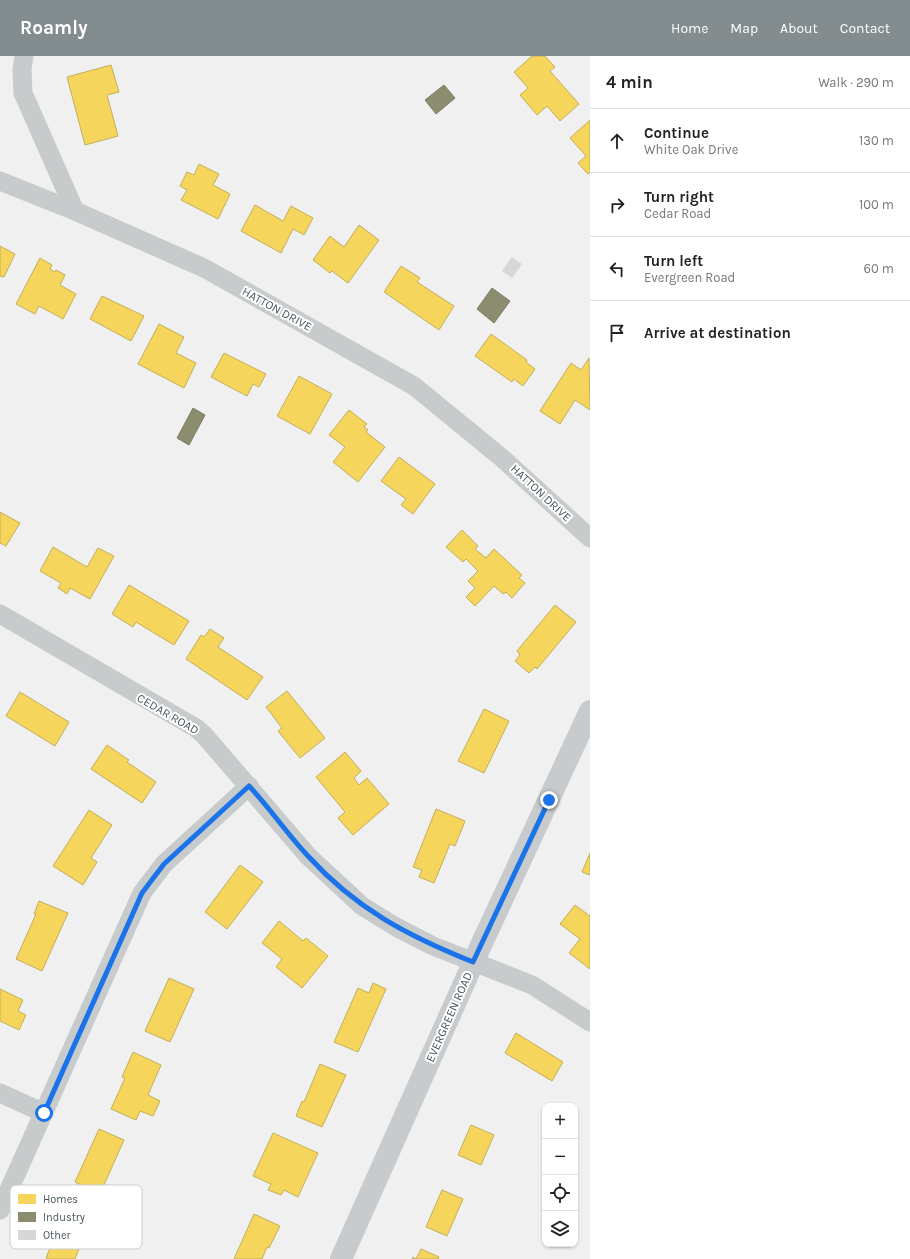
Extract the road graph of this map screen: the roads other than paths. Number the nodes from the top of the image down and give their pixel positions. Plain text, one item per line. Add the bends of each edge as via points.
1 (24, 56) edge
2 (0, 181) edge
3 (75, 210) junction
4 (590, 538) edge
5 (0, 614) edge
6 (590, 711) edge
7 (249, 786) junction
8 (473, 962) junction
9 (590, 1022) edge
10 (0, 1093) edge
11 (44, 1113) junction
12 (11, 1185) edge
13 (10, 1188) edge
14 (0, 1210) edge
15 (341, 1259) edge

1 - 3 street via 23,93
2 - 3 street, HATTON DRIVE
3 - 4 street, HATTON DRIVE via 204,268 414,386 502,458
5 - 7 street, CEDAR ROAD via 196,728
6 - 8 street, EVERGREEN ROAD
7 - 8 street, CEDAR ROAD via 308,856 362,906 433,946
7 - 11 street via 164,864 142,893
8 - 9 street, CEDAR ROAD via 532,986
8 - 15 street, EVERGREEN ROAD
10 - 11 street
11 - 12 street
13 - 14 street

